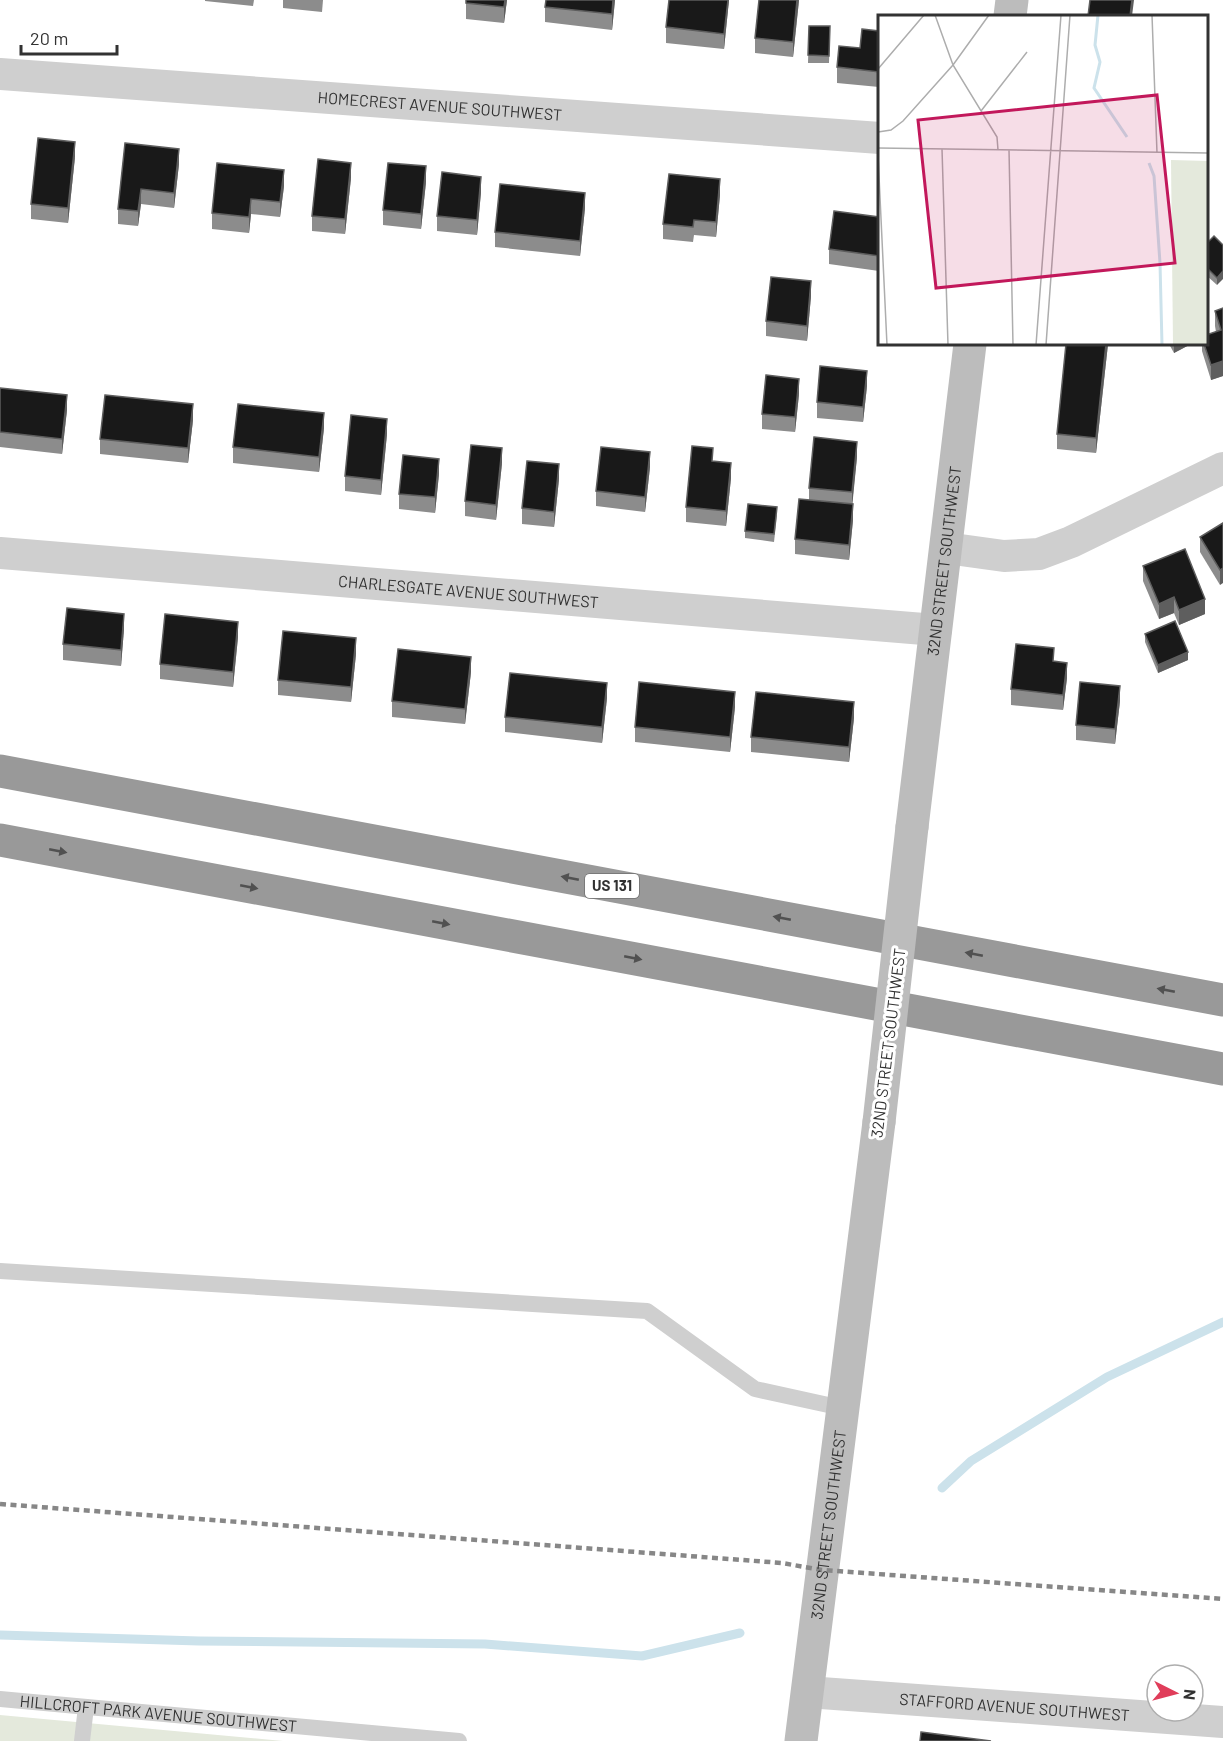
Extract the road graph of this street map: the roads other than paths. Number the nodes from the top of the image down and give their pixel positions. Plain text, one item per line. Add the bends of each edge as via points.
1 (1012, 0) edge
2 (1010, 15) edge
3 (0, 74) edge
4 (878, 138) edge
5 (970, 345) edge
6 (1223, 468) edge
7 (946, 548) junction
8 (0, 553) edge
9 (936, 630) junction
10 (0, 771) edge
11 (0, 840) edge
12 (1223, 1000) edge
13 (1223, 1069) edge
14 (0, 1270) edge
15 (842, 1408) junction
16 (807, 1692) junction
17 (0, 1699) edge
18 (86, 1707) junction
19 (1223, 1722) edge
20 (82, 1741) edge
21 (459, 1741) edge
22 (801, 1741) edge

1 - 2 street
3 - 4 street, HOMECREST AVENUE SOUTHWEST
5 - 7 street, 32ND STREET SOUTHWEST
6 - 7 street via 1071,543 1039,554 1004,556
7 - 9 street, 32ND STREET SOUTHWEST
8 - 9 street, CHARLESGATE AVENUE SOUTHWEST
9 - 15 street, 32ND STREET SOUTHWEST, bridge
12 -> 10 highway, US 131
11 -> 13 highway
14 - 15 lane via 647,1311 754,1389
15 - 16 street, 32ND STREET SOUTHWEST
16 - 19 street, STAFFORD AVENUE SOUTHWEST
16 - 22 street, 32ND STREET SOUTHWEST
17 - 18 lane, HILLCROFT PARK AVENUE SOUTHWEST
18 - 20 lane
18 - 21 lane, HILLCROFT PARK AVENUE SOUTHWEST

